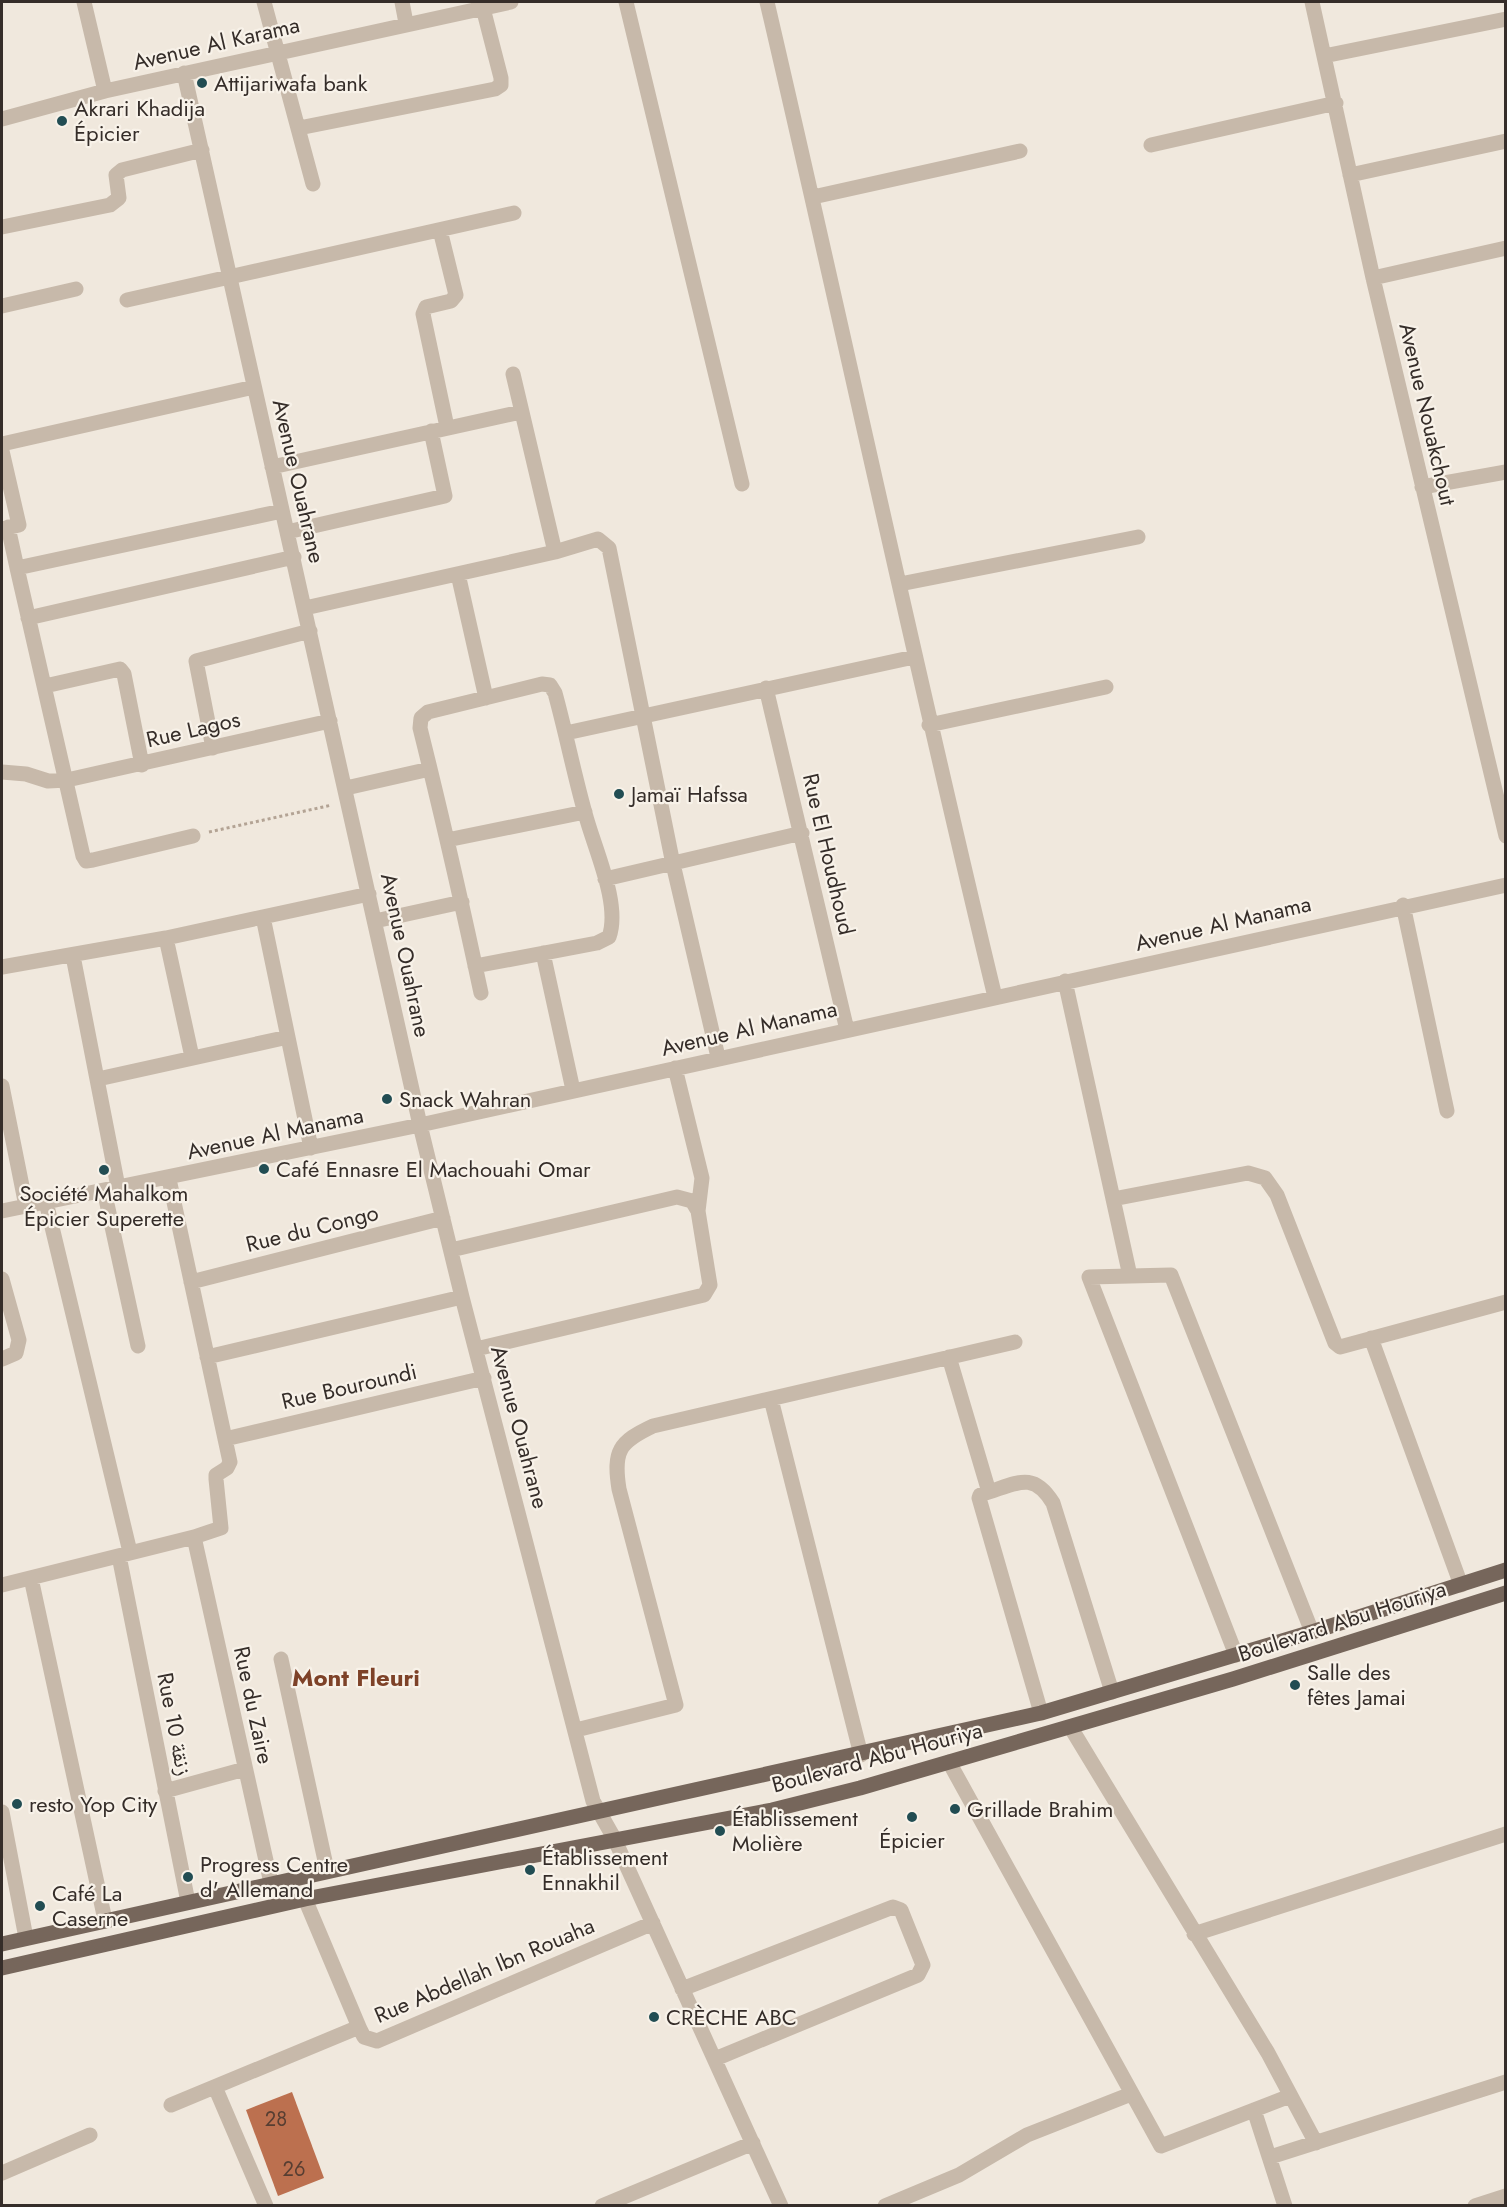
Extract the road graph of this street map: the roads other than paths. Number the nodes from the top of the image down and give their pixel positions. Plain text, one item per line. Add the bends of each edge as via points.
1 (84, 2) edge
2 (264, 2) edge
3 (402, 2) edge
4 (505, 2) edge
5 (626, 2) edge
6 (767, 2) edge
7 (1312, 2) edge
8 (483, 8) junction
9 (1506, 19) edge
10 (406, 23) junction
11 (279, 52) junction
12 (1324, 56) junction
13 (184, 73) junction
14 (105, 91) junction
15 (1336, 104) junction
16 (2, 119) edge
17 (299, 128) junction
18 (1506, 141) edge
19 (1151, 145) dead end
20 (202, 150) junction
21 (1020, 151) dead end
22 (1350, 175) junction
23 (313, 184) dead end
24 (813, 197) junction
25 (514, 213) dead end
26 (2, 227) edge
27 (440, 230) junction
28 (1506, 248) edge
29 (230, 278) junction
30 (1373, 278) junction
31 (75, 289) dead end
32 (127, 300) dead end
33 (2, 306) edge
34 (513, 374) dead end
35 (254, 387) junction
36 (521, 412) junction
37 (447, 427) junction
38 (431, 431) junction
39 (2, 444) edge
40 (2, 451) edge
41 (272, 467) junction
42 (1506, 472) edge
43 (742, 484) dead end
44 (1422, 487) junction
45 (282, 511) junction
46 (5, 528) edge
47 (287, 532) junction
48 (1138, 537) dead end
49 (555, 552) junction
50 (294, 557) junction
51 (17, 568) junction
52 (458, 574) junction
53 (900, 584) junction
54 (305, 608) junction
55 (28, 618) junction
56 (310, 631) junction
57 (914, 657) junction
58 (45, 686) junction
59 (1106, 687) dead end
60 (766, 688) junction
61 (486, 698) junction
62 (642, 716) junction
63 (330, 721) junction
64 (929, 724) junction
65 (566, 734) junction
66 (213, 748) junction
67 (142, 765) junction
68 (430, 769) junction
69 (2, 772) edge
70 (67, 780) junction
71 (347, 795) junction
72 (585, 812) junction
73 (801, 833) junction
74 (193, 836) road end
75 (1506, 836) edge
76 (447, 840) junction
77 (673, 864) junction
78 (605, 879) junction
79 (1506, 885) edge
80 (369, 894) junction
81 (462, 902) junction
82 (1403, 905) junction
83 (263, 917) junction
84 (375, 921) junction
85 (166, 938) junction
86 (543, 953) junction
87 (73, 956) junction
88 (475, 966) junction
89 (2, 967) edge
90 (1065, 981) junction
91 (481, 993) dead end
92 (995, 997) junction
93 (847, 1030) junction
94 (288, 1037) junction
95 (192, 1057) junction
96 (718, 1057) junction
97 (675, 1068) junction
98 (98, 1079) junction
99 (573, 1090) junction
100 (3, 1097) edge
101 (1447, 1110) dead end
102 (420, 1125) junction
103 (311, 1148) junction
104 (169, 1179) junction
105 (111, 1189) junction
106 (1113, 1199) junction
107 (46, 1202) junction
108 (26, 1206) junction
109 (2, 1211) edge
110 (698, 1211) junction
111 (443, 1218) junction
112 (451, 1250) junction
113 (1130, 1276) junction
114 (2, 1279) edge
115 (191, 1282) junction
116 (462, 1297) junction
117 (1506, 1302) edge
118 (5, 1309) edge
119 (1371, 1338) junction
120 (1015, 1342) dead end
121 (138, 1346) dead end
122 (476, 1349) junction
123 (207, 1357) junction
124 (949, 1357) junction
125 (2, 1359) edge
126 (484, 1378) junction
127 (771, 1399) junction
128 (225, 1439) junction
129 (989, 1492) junction
130 (194, 1537) junction
131 (125, 1554) junction
132 (1506, 1570) edge
133 (31, 1578) junction
134 (2, 1585) edge
135 (1461, 1585) junction
136 (1506, 1593) edge
137 (1312, 1632) junction
138 (1236, 1655) junction
139 (281, 1659) dead end
140 (1112, 1692) junction
141 (1041, 1713) junction
142 (1071, 1728) junction
143 (576, 1730) junction
144 (861, 1755) junction
145 (949, 1761) junction
146 (245, 1769) junction
147 (165, 1791) junction
148 (2, 1812) edge
149 (599, 1813) junction
150 (1506, 1834) edge
151 (500, 1835) junction
152 (614, 1839) junction
153 (5, 1850) edge
154 (507, 1858) junction
155 (327, 1870) junction
156 (271, 1883) junction
157 (305, 1899) junction
158 (188, 1902) junction
159 (105, 1920) junction
160 (653, 1923) junction
161 (1194, 1934) junction
162 (26, 1938) junction
163 (2, 1944) edge
164 (2, 1968) edge
165 (682, 1989) junction
166 (359, 2027) junction
167 (715, 2059) junction
168 (1506, 2082) edge
169 (215, 2087) junction
170 (1131, 2094) junction
171 (1290, 2096) junction
172 (171, 2105) dead end
173 (1254, 2110) junction
174 (90, 2135) dead end
175 (1316, 2143) junction
176 (753, 2144) junction
177 (1270, 2157) junction
178 (2, 2173) edge
179 (1506, 2196) edge
180 (266, 2205) edge
181 (602, 2205) edge
182 (780, 2205) edge
183 (885, 2205) edge
184 (1285, 2205) edge
185 (1475, 2205) edge

1 - 14 street
2 - 11 street
3 - 10 street
4 - 8 street, Avenue Al Karama
5 - 43 street
6 - 24 street
7 - 12 street, Avenue Nouakchout
8 - 10 street, Avenue Al Karama
8 - 17 street via 501,78 501,85 495,89
9 - 12 street
10 - 11 street, Avenue Al Karama
11 - 13 street, Avenue Al Karama
11 - 17 street
12 - 15 street, Avenue Nouakchout
13 - 14 street, Avenue Al Karama
13 - 20 street, Avenue Ouahrane
14 - 16 street, Avenue Al Karama
15 - 19 street
15 - 22 street, Avenue Nouakchout
17 - 23 street
18 - 22 street
20 - 26 street via 122,170 117,175 119,198 110,205
20 - 29 street, Avenue Ouahrane
21 - 24 street
22 - 30 street, Avenue Nouakchout
24 - 53 street
25 - 27 street
27 - 29 street
27 - 37 street via 456,295 451,301 426,308 423,314
28 - 30 street
29 - 32 street
29 - 35 street, Avenue Ouahrane
30 - 44 street, Avenue Nouakchout
31 - 33 street
34 - 36 street
35 - 39 street
35 - 41 street, Avenue Ouahrane
36 - 37 street
36 - 49 street
37 - 38 street
38 - 41 street
38 - 47 street via 446,492 442,499
40 - 46 street via 19,525
41 - 45 street, Avenue Ouahrane
42 - 44 street
44 - 75 street, Avenue Nouakchout
45 - 47 street, Avenue Ouahrane
45 - 51 street
46 - 51 street
47 - 50 street, Avenue Ouahrane
48 - 53 street
49 - 52 street
49 - 62 street via 598,539 609,548
50 - 54 street, Avenue Ouahrane
50 - 55 street
51 - 55 street
52 - 54 street
52 - 61 street
53 - 57 street
54 - 56 street, Avenue Ouahrane
55 - 58 street
56 - 63 street, Avenue Ouahrane
56 - 66 street via 196,661
57 - 60 street
57 - 64 street
58 - 67 street via 120,669
58 - 70 street
59 - 64 street
60 - 62 street
60 - 73 street, Rue El Houdhoud
61 - 65 street via 550,685
61 - 68 street via 428,712 421,718
62 - 65 street
62 - 77 street
63 - 66 street, Rue Lagos
63 - 71 street, Avenue Ouahrane
64 - 92 street
65 - 72 street
66 - 67 street, Rue Lagos
67 - 70 street, Rue Lagos
68 - 71 street
68 - 76 street
69 - 70 street, Rue Lagos via 48,781
70 - 74 street via 86,861
71 - 80 street, Avenue Ouahrane
72 - 76 street
72 - 78 street
73 - 77 street
73 - 93 street, Rue El Houdhoud
76 - 81 street
77 - 78 street
77 - 96 street
78 - 86 street via 614,924 609,937 597,944
79 - 82 street, Avenue Al Manama
80 - 83 street
80 - 84 street, Avenue Ouahrane
81 - 84 street
81 - 88 street
82 - 90 street, Avenue Al Manama
82 - 101 street
83 - 85 street
83 - 94 street
84 - 102 street, Avenue Ouahrane
85 - 87 street
85 - 95 street
86 - 88 street
86 - 99 street
87 - 89 street
87 - 98 street
88 - 91 street
90 - 92 street, Avenue Al Manama
90 - 106 street
92 - 93 street, Avenue Al Manama
93 - 96 street, Avenue Al Manama
94 - 95 street
94 - 103 street
95 - 98 street
96 - 97 street, Avenue Al Manama
97 - 99 street, Avenue Al Manama
97 - 110 street via 702,1178
98 - 105 street
99 - 102 street, Avenue Al Manama
100 - 108 street
102 - 103 street, Avenue Al Manama
102 - 111 street, Avenue Ouahrane
103 - 104 street, Avenue Al Manama
104 - 105 street, Avenue Al Manama
104 - 115 street
105 - 107 street, Avenue Al Manama
105 - 121 street
106 - 113 street
106 - 119 street via 1248,1173 1265,1178 1281,1206 1335,1343 1345,1347
107 - 108 street, Avenue Al Manama
107 - 131 street, Rue 10 زنقة
108 - 109 street, Avenue Al Manama
110 - 112 street via 692,1201 677,1197
110 - 122 street via 710,1285 704,1295
111 - 112 street, Avenue Ouahrane
111 - 115 street, Rue du Congo
112 - 116 street, Avenue Ouahrane
113 - 137 street via 1171,1275
113 - 138 street via 1089,1277
114 - 118 street
115 - 123 street
116 - 122 street, Avenue Ouahrane
116 - 123 street
117 - 119 street
118 - 125 street via 19,1340 16,1353
119 - 135 street
120 - 124 street
122 - 126 street, Avenue Ouahrane
123 - 128 street
124 - 127 street
124 - 129 street
126 - 128 street, Rue Bouroundi
126 - 143 street, Avenue Ouahrane
127 - 143 street via 653,1426 628,1438 618,1454 619,1489 676,1705
127 - 144 street
128 - 130 street via 229,1466 216,1475 221,1528
129 - 140 street via 1020,1482 1033,1482 1044,1488 1053,1503
129 - 141 street via 979,1498
130 - 131 street
130 - 146 street, Rue du Zaire
131 - 133 street
131 - 147 street, Rue 10 زنقة
132 - 135 main road, Boulevard Abu Houriya
133 - 134 street
133 - 159 street
135 - 137 main road, Boulevard Abu Houriya
136 - 142 main road, Boulevard Abu Houriya
137 - 138 main road, Boulevard Abu Houriya
138 - 140 main road, Boulevard Abu Houriya
139 - 155 street
140 - 141 main road, Boulevard Abu Houriya
141 - 144 main road, Boulevard Abu Houriya
142 - 145 main road, Boulevard Abu Houriya
142 - 161 street
143 - 149 street, Avenue Ouahrane
144 - 149 main road, Boulevard Abu Houriya
145 - 152 main road, Boulevard Abu Houriya via 783,1807
145 - 170 street
146 - 147 street
146 - 156 street, Rue du Zaire
147 - 158 street, Rue 10 زنقة
148 - 153 street
149 - 151 main road, Boulevard Abu Houriya
149 - 152 street, Avenue Ouahrane
150 - 161 street
151 - 154 main road
151 - 155 main road, Boulevard Abu Houriya
152 - 154 main road, Boulevard Abu Houriya
152 - 160 street, Avenue Ouahrane
153 - 162 street
154 - 157 main road, Boulevard Abu Houriya
155 - 156 main road, Boulevard Abu Houriya
156 - 158 main road, Boulevard Abu Houriya
157 - 164 main road, Boulevard Abu Houriya
157 - 166 street
158 - 159 main road, Boulevard Abu Houriya
159 - 162 main road, Boulevard Abu Houriya
160 - 165 street, Avenue Ouahrane
160 - 166 street, Rue Abdellah Ibn Rouaha via 376,2041 364,2037
161 - 171 street
162 - 163 main road, Boulevard Abu Houriya
165 - 167 street, Avenue Ouahrane
165 - 167 street via 893,1906 901,1910 923,1965 918,1975
166 - 169 street, Rue Abdellah Ibn Rouaha
167 - 176 street, Avenue Ouahrane
168 - 175 street
169 - 172 street, Rue Abdellah Ibn Rouaha
169 - 180 street
170 - 173 street via 1161,2146
170 - 183 street via 1027,2135 959,2175
171 - 173 street
171 - 175 street
173 - 177 street
174 - 178 street
175 - 177 street
176 - 181 street
176 - 182 street, Avenue Ouahrane
177 - 184 street
179 - 185 street

